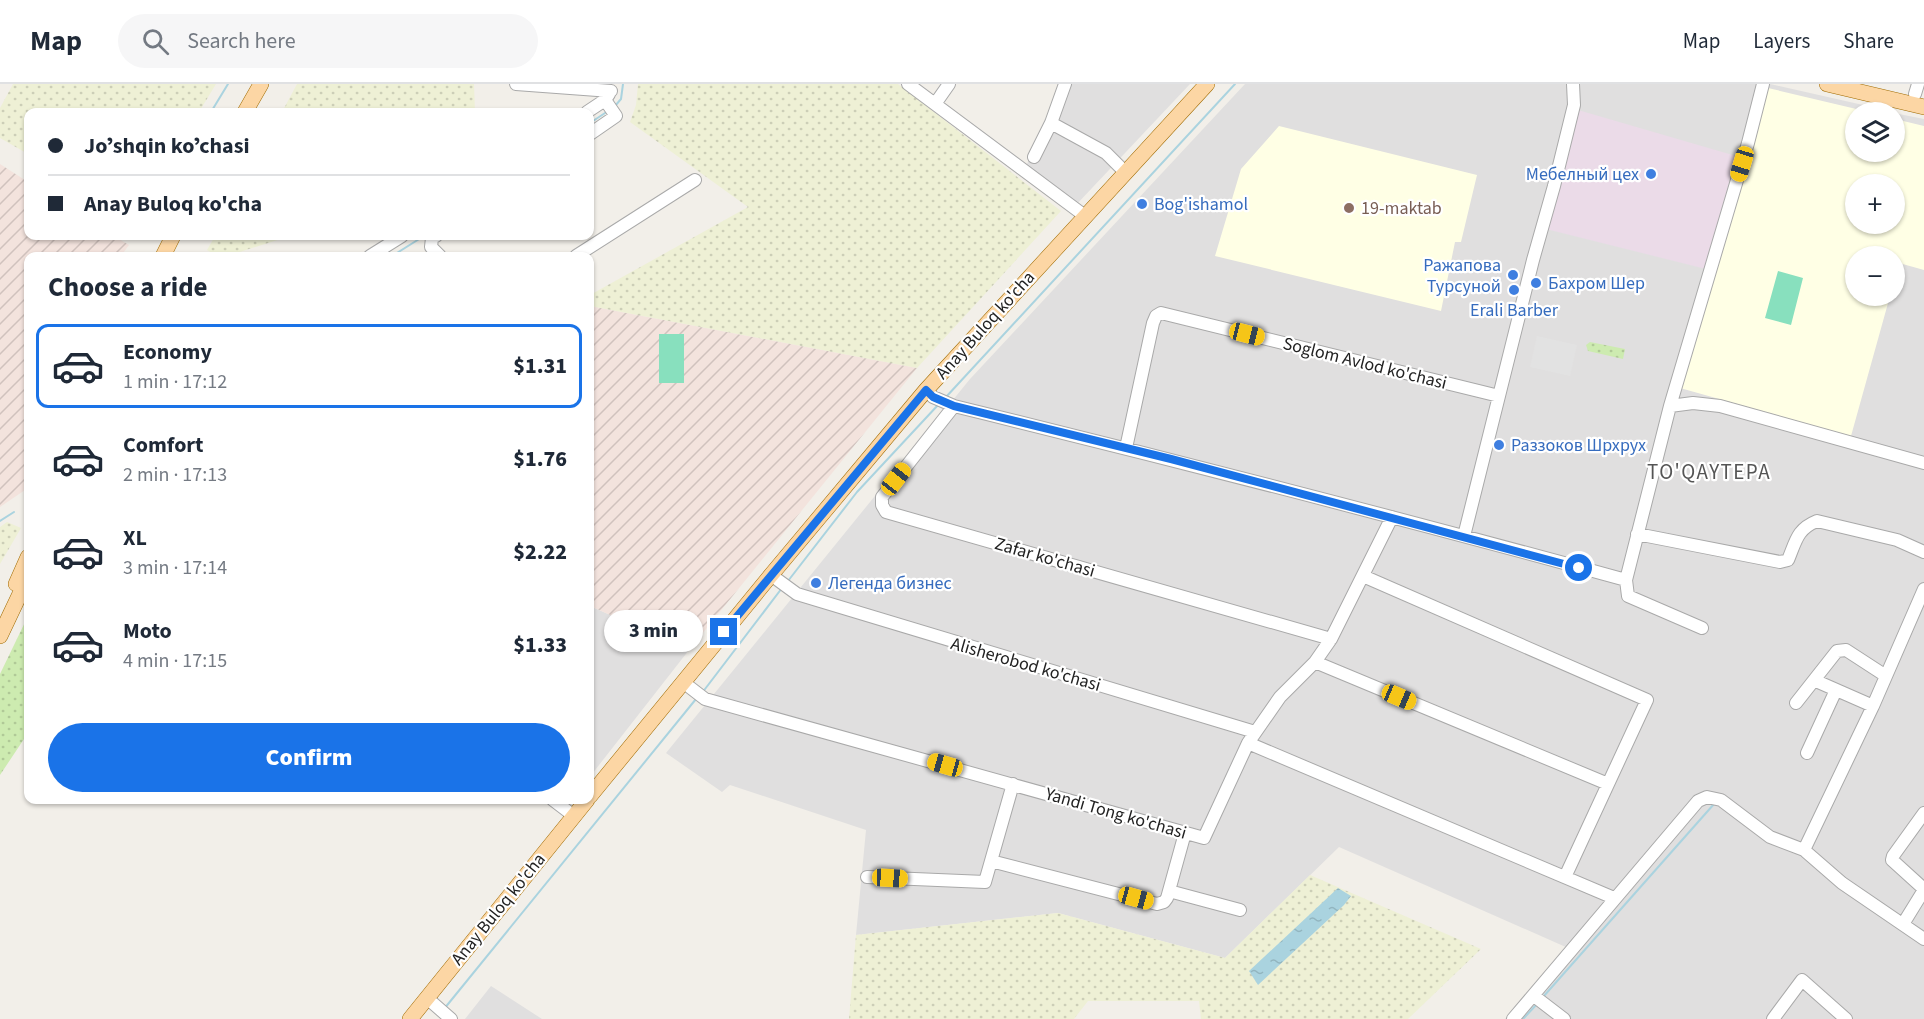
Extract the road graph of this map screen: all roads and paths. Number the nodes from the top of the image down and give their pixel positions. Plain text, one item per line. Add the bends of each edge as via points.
1 (252, 84) edge
2 (261, 84) edge
3 (516, 84) edge
4 (908, 84) edge
5 (949, 84) edge
6 (1065, 84) edge
7 (1207, 84) edge
8 (1573, 84) edge
9 (1763, 84) edge
10 (1827, 84) edge
11 (1872, 84) edge
12 (1919, 97) edge
13 (611, 100) edge
14 (935, 104) junction
15 (238, 108) edge
16 (247, 108) edge
17 (594, 108) edge
18 (1051, 123) junction
19 (594, 128) edge
20 (1034, 157) dead end
21 (1125, 172) junction
22 (695, 180) dead end
23 (1084, 216) junction
24 (396, 240) edge
25 (376, 252) edge
26 (582, 252) edge
27 (929, 393) junction
28 (1499, 396) junction
29 (954, 406) junction
30 (1670, 406) junction
31 (1126, 448) junction
32 (1924, 463) edge
33 (1392, 517) junction
34 (1637, 534) junction
35 (1464, 536) junction
36 (1924, 552) edge
37 (24, 565) edge
38 (1363, 576) junction
39 (774, 577) junction
40 (1626, 580) junction
41 (24, 585) edge
42 (1924, 589) edge
43 (0, 616) edge
44 (1702, 628) dead end
45 (0, 636) edge
46 (1331, 639) junction
47 (1315, 662) junction
48 (1886, 676) junction
49 (1816, 681) junction
50 (686, 684) junction
51 (1836, 690) junction
52 (1796, 703) dead end
53 (1873, 706) junction
54 (1251, 737) junction
55 (1807, 753) dead end
56 (1013, 784) junction
57 (1608, 784) junction
58 (594, 788) edge
59 (558, 804) edge
60 (582, 804) edge
61 (1924, 813) edge
62 (574, 816) junction
63 (1185, 833) junction
64 (1804, 850) junction
65 (991, 861) junction
66 (867, 877) dead end
67 (1565, 877) junction
68 (1923, 884) edge
69 (1169, 891) junction
70 (1614, 898) junction
71 (1240, 909) dead end
72 (1903, 924) junction
73 (1924, 939) edge
74 (1538, 999) junction
75 (440, 1009) edge
76 (410, 1019) edge
77 (1513, 1019) edge
78 (1564, 1019) edge
79 (1773, 1019) edge
80 (1846, 1019) edge

1 - 15 main road
2 - 16 main road
3 - 13 street
4 - 14 street
5 - 14 street
6 - 18 street
7 - 21 main road, Anay Buloq ko'cha
8 - 28 street via 1574,105
9 - 30 street
10 - 12 main road
11 - 12 main road
13 - 17 street
13 - 19 street
14 - 23 street
18 - 20 street
18 - 21 street via 1106,153
21 - 23 main road, Anay Buloq ko'cha
22 - 26 street
23 - 27 main road, Anay Buloq ko'cha
24 - 25 street
27 - 29 street
27 - 39 main road, Anay Buloq ko'cha
28 - 31 street, Soglom Avlod ko'chasi via 1161,313 1154,323
28 - 35 street
29 - 31 street
29 - 46 street, Zafar ko'chasi via 882,497 886,512
30 - 32 street via 1720,406
30 - 34 street
31 - 33 street
33 - 35 street
33 - 38 street, Yandi Tong ko'chasi
34 - 36 street via 1780,562 1788,560 1805,526 1817,520 1897,540
34 - 40 street
35 - 40 street
37 - 43 main road
38 - 46 street, Yandi Tong ko'chasi
38 - 57 street via 1647,700
39 - 50 main road, Anay Buloq ko'cha
39 - 54 street, Alisherobod ko'chasi via 797,594
40 - 44 street via 1628,596
41 - 45 main road
42 - 48 street
46 - 47 street, Yandi Tong ko'chasi
47 - 54 street, Yandi Tong ko'chasi via 1280,697
47 - 57 street
48 - 49 street via 1842,650 1837,651
48 - 53 street
49 - 51 street
49 - 52 street
50 - 56 street, Yandi Tong ko'chasi via 701,698
50 - 58 main road, Anay Buloq ko'cha
51 - 53 street
51 - 55 street
53 - 64 street
54 - 63 street, Yandi Tong ko'chasi via 1204,838
54 - 67 street, Alisherobod ko'chasi
56 - 63 street, Yandi Tong ko'chasi
56 - 65 street
57 - 67 street
59 - 62 street
60 - 62 main road, Anay Buloq ko'cha
61 - 68 street via 1892,860
62 - 75 main road, Anay Buloq ko'cha
63 - 69 street
64 - 70 street via 1770,837 1721,800 1707,796 1698,801
64 - 72 street via 1842,883
65 - 66 street via 985,882
65 - 69 street via 1157,904 1164,902
67 - 70 street, Alisherobod ko'chasi
68 - 72 street
69 - 71 street
70 - 74 street
72 - 73 street
74 - 77 street
74 - 78 street
75 - 76 main road, Anay Buloq ko'cha
79 - 80 street via 1802,980

